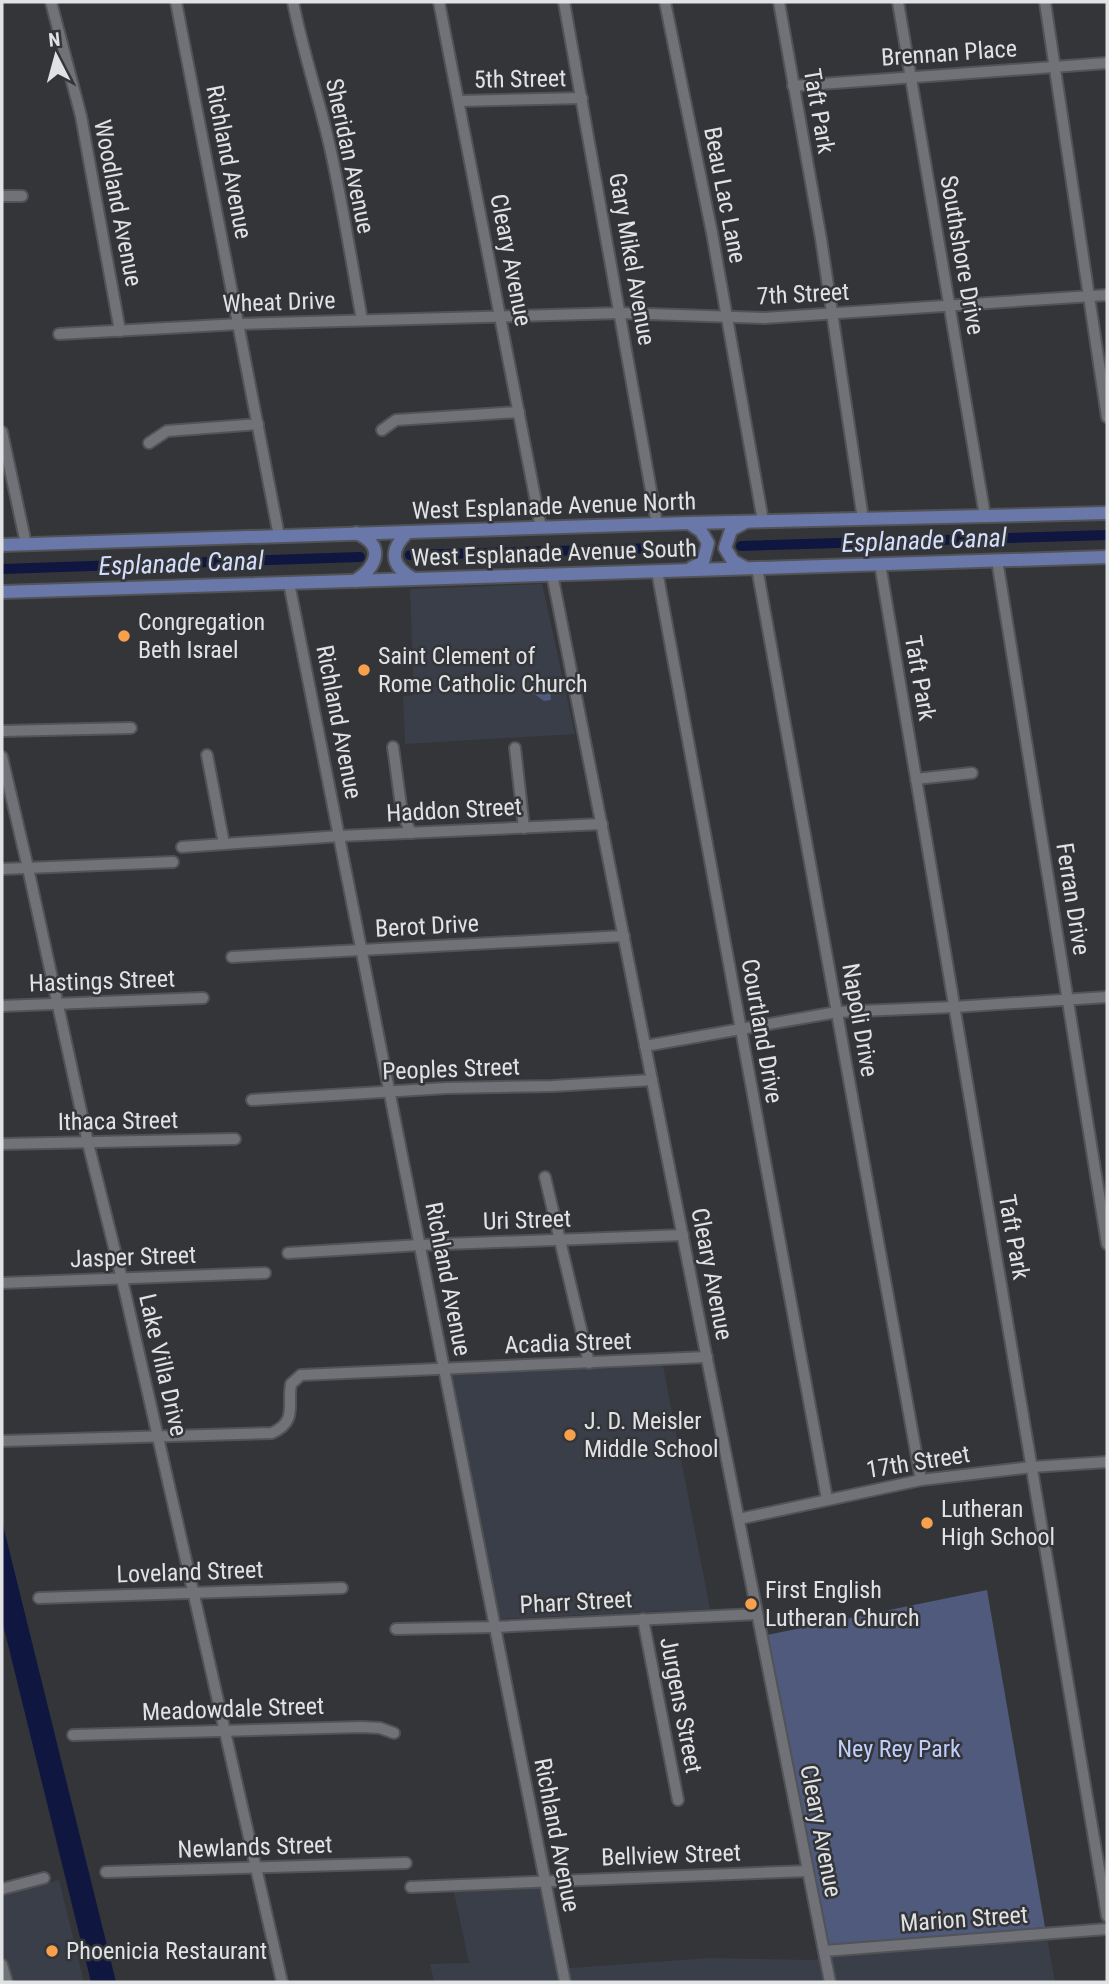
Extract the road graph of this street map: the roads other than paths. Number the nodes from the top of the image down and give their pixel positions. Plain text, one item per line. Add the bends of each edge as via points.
1 (51, 2) edge
2 (176, 2) edge
3 (293, 2) edge
4 (439, 2) edge
5 (564, 2) edge
6 (665, 2) edge
7 (779, 2) edge
8 (898, 2) edge
9 (1045, 2) edge
10 (1107, 62) edge
11 (1055, 67) junction
12 (911, 75) junction
13 (793, 86) junction
14 (582, 98) junction
15 (459, 101) junction
16 (2, 196) edge
17 (22, 196) dead end
18 (1107, 295) edge
19 (1090, 297) junction
20 (949, 307) junction
21 (620, 313) junction
22 (832, 314) junction
23 (501, 317) junction
24 (726, 317) junction
25 (362, 320) junction
26 (239, 324) junction
27 (120, 331) junction
28 (59, 334) dead end
29 (519, 412) junction
30 (1107, 417) edge
31 (258, 424) junction
32 (382, 430) dead end
33 (2, 432) edge
34 (149, 443) dead end
35 (1107, 513) edge
36 (985, 516) junction
37 (863, 519) junction
38 (763, 521) junction
39 (748, 522) junction
40 (689, 523) junction
41 (657, 524) junction
42 (541, 528) junction
43 (408, 532) junction
44 (354, 533) junction
45 (279, 536) junction
46 (26, 544) junction
47 (2, 545) edge
48 (1107, 557) edge
49 (998, 561) junction
50 (880, 564) junction
51 (752, 568) junction
52 (687, 570) junction
53 (657, 571) junction
54 (552, 575) junction
55 (414, 579) junction
56 (355, 581) junction
57 (289, 583) junction
58 (2, 592) edge
59 (131, 728) dead end
60 (2, 731) edge
61 (393, 747) dead end
62 (515, 748) dead end
63 (207, 755) dead end
64 (2, 757) edge
65 (972, 773) dead end
66 (916, 779) junction
67 (602, 824) junction
68 (524, 828) junction
69 (411, 833) junction
70 (340, 836) junction
71 (224, 844) junction
72 (182, 847) dead end
73 (173, 862) dead end
74 (2, 869) edge
75 (29, 869) junction
76 (624, 936) junction
77 (362, 950) junction
78 (232, 957) dead end
79 (1107, 997) edge
80 (203, 998) dead end
81 (1068, 999) junction
82 (58, 1004) junction
83 (2, 1006) edge
84 (954, 1007) junction
85 (837, 1012) junction
86 (740, 1028) junction
87 (645, 1046) junction
88 (652, 1080) junction
89 (390, 1091) junction
90 (252, 1100) dead end
91 (235, 1139) dead end
92 (88, 1143) junction
93 (2, 1144) edge
94 (545, 1177) dead end
95 (683, 1236) junction
96 (560, 1240) junction
97 (1107, 1244) edge
98 (420, 1245) junction
99 (288, 1253) dead end
100 (265, 1273) dead end
101 (122, 1279) junction
102 (2, 1283) edge
103 (707, 1357) junction
104 (589, 1363) junction
105 (445, 1369) junction
106 (157, 1437) junction
107 (2, 1441) edge
108 (1107, 1462) edge
109 (1032, 1467) junction
110 (921, 1480) junction
111 (827, 1499) junction
112 (739, 1519) junction
113 (342, 1588) dead end
114 (193, 1592) junction
115 (39, 1598) dead end
116 (757, 1614) junction
117 (643, 1619) junction
118 (494, 1627) junction
119 (396, 1629) dead end
120 (225, 1731) junction
121 (394, 1733) dead end
122 (72, 1735) dead end
123 (678, 1800) dead end
124 (406, 1863) dead end
125 (256, 1868) junction
126 (808, 1871) junction
127 (106, 1872) dead end
128 (44, 1878) dead end
129 (545, 1881) junction
130 (411, 1887) dead end
131 (2, 1889) edge
132 (1107, 1916) edge
133 (1107, 1929) edge
134 (824, 1951) junction
135 (2, 1965) edge
136 (7, 1982) edge
137 (282, 1982) edge
138 (565, 1982) edge
139 (830, 1982) edge

1 - 27 street, Woodland Avenue via 81,116
2 - 26 street, Richland Avenue
3 - 25 street, Sheridan Avenue via 332,154
4 - 15 street, Cleary Avenue
5 - 14 street, Gary Mikel Avenue
6 - 24 street, Beau Lac Lane
7 - 13 street, Taft Park
8 - 12 street, Southshore Drive
9 - 11 street
10 - 11 street, Brennan Place
11 - 12 street, Brennan Place
11 - 19 street
12 - 13 street, Brennan Place
12 - 20 street, Southshore Drive
13 - 22 street, Taft Park
14 - 15 street, 5th Street
14 - 21 street, Gary Mikel Avenue
15 - 23 street, Cleary Avenue
16 - 17 street
18 - 19 street, 7th Street
19 - 20 street, 7th Street
19 - 30 street
20 - 22 street, 7th Street
20 - 36 street, Southshore Drive
21 - 23 street, 7th Street
21 - 24 street, 7th Street
21 - 41 street, Gary Mikel Avenue
22 - 24 street, 7th Street
22 - 37 street, Taft Park
23 - 25 street, Wheat Drive
23 - 29 street, Cleary Avenue
24 - 38 street, Beau Lac Lane
25 - 26 street, Wheat Drive
26 - 27 street, Wheat Drive
26 - 31 street, Richland Avenue
27 - 28 street, Wheat Drive
29 - 32 street via 396,420
29 - 42 street, Cleary Avenue
31 - 34 street via 167,431
31 - 45 street, Richland Avenue
33 - 46 street
35 - 36 main road, West Esplanade Avenue North
36 - 37 main road, West Esplanade Avenue North
37 - 38 main road, West Esplanade Avenue North
38 - 39 main road, West Esplanade Avenue North
39 - 40 main road, West Esplanade Avenue North
39 - 51 main road via 731,530 725,548 733,561
40 - 41 main road, West Esplanade Avenue North
40 - 52 main road via 708,543 703,562
41 - 42 main road, West Esplanade Avenue North
42 - 43 main road, West Esplanade Avenue North
43 - 44 main road, West Esplanade Avenue North
43 - 55 main road via 394,556 398,566
44 - 45 main road, West Esplanade Avenue North
44 - 56 main road via 372,544 375,560
45 - 46 main road, West Esplanade Avenue North
46 - 47 main road, West Esplanade Avenue North
48 - 49 main road, West Esplanade Avenue South
49 - 50 main road, West Esplanade Avenue South
49 - 81 street, Ferran Drive
50 - 51 main road, West Esplanade Avenue South
50 - 66 street, Taft Park
51 - 52 main road, West Esplanade Avenue South
51 - 85 street, Napoli Drive
52 - 53 main road, West Esplanade Avenue South
53 - 54 main road, West Esplanade Avenue South
53 - 86 street, Courtland Drive
54 - 55 main road, West Esplanade Avenue South
54 - 67 street, Cleary Avenue
55 - 56 main road, West Esplanade Avenue South
56 - 57 main road, West Esplanade Avenue South
57 - 58 main road, West Esplanade Avenue South
57 - 70 street, Richland Avenue
59 - 60 street
61 - 69 street via 402,813
62 - 68 street
63 - 71 street
64 - 75 street, Lake Villa Drive
65 - 66 street
66 - 84 street, Taft Park
67 - 68 street, Haddon Street
67 - 76 street, Cleary Avenue
68 - 69 street, Haddon Street
69 - 70 street, Haddon Street
70 - 71 street, Haddon Street
70 - 77 street, Richland Avenue
71 - 72 street, Haddon Street
73 - 75 street
74 - 75 street
75 - 82 street, Lake Villa Drive
76 - 77 street, Berot Drive
76 - 87 street, Cleary Avenue
77 - 78 street, Berot Drive
77 - 89 street, Richland Avenue
79 - 81 street
80 - 82 street, Hastings Street
81 - 84 street
81 - 97 street, Ferran Drive
82 - 83 street, Hastings Street
82 - 92 street, Lake Villa Drive
84 - 85 street
84 - 109 street, Taft Park
85 - 86 street
85 - 110 street, Napoli Drive
86 - 87 street
86 - 111 street, Courtland Drive
87 - 88 street, Cleary Avenue
88 - 89 street, Peoples Street
88 - 95 street, Cleary Avenue
89 - 90 street, Peoples Street
89 - 98 street, Richland Avenue
91 - 92 street, Ithaca Street
92 - 93 street, Ithaca Street
92 - 101 street, Lake Villa Drive
94 - 96 street
95 - 96 street, Uri Street
95 - 103 street, Cleary Avenue
96 - 98 street, Uri Street
96 - 104 street
98 - 99 street, Uri Street
98 - 105 street, Richland Avenue
100 - 101 street, Jasper Street
101 - 102 street, Jasper Street
101 - 106 street, Lake Villa Drive
103 - 104 street, Acadia Street
103 - 112 street, Cleary Avenue
104 - 105 street, Acadia Street
105 - 106 street, Acadia Street via 306,1375 294,1379 291,1413 281,1429 272,1433
105 - 118 street, Richland Avenue
106 - 107 street
106 - 114 street, Lake Villa Drive
108 - 109 street, 17th Street
109 - 110 street, 17th Street
109 - 132 street, Taft Park
110 - 111 street, 17th Street
111 - 112 street, 17th Street
112 - 116 street, Cleary Avenue
113 - 114 street, Loveland Street
114 - 115 street, Loveland Street
114 - 120 street, Lake Villa Drive
116 - 117 street, Pharr Street
116 - 126 street, Cleary Avenue
117 - 118 street, Pharr Street
117 - 123 street, Jurgens Street
118 - 119 street, Pharr Street
118 - 129 street, Richland Avenue
120 - 121 street, Meadowdale Street via 361,1727
120 - 122 street, Meadowdale Street
120 - 125 street, Lake Villa Drive
124 - 125 street, Newlands Street
125 - 127 street, Newlands Street
125 - 137 street, Lake Villa Drive
126 - 129 street, Bellview Street
126 - 134 street, Cleary Avenue
128 - 131 street
129 - 130 street, Bellview Street
129 - 138 street, Richland Avenue
133 - 134 street, Marion Street
134 - 139 street, Cleary Avenue
135 - 136 street

